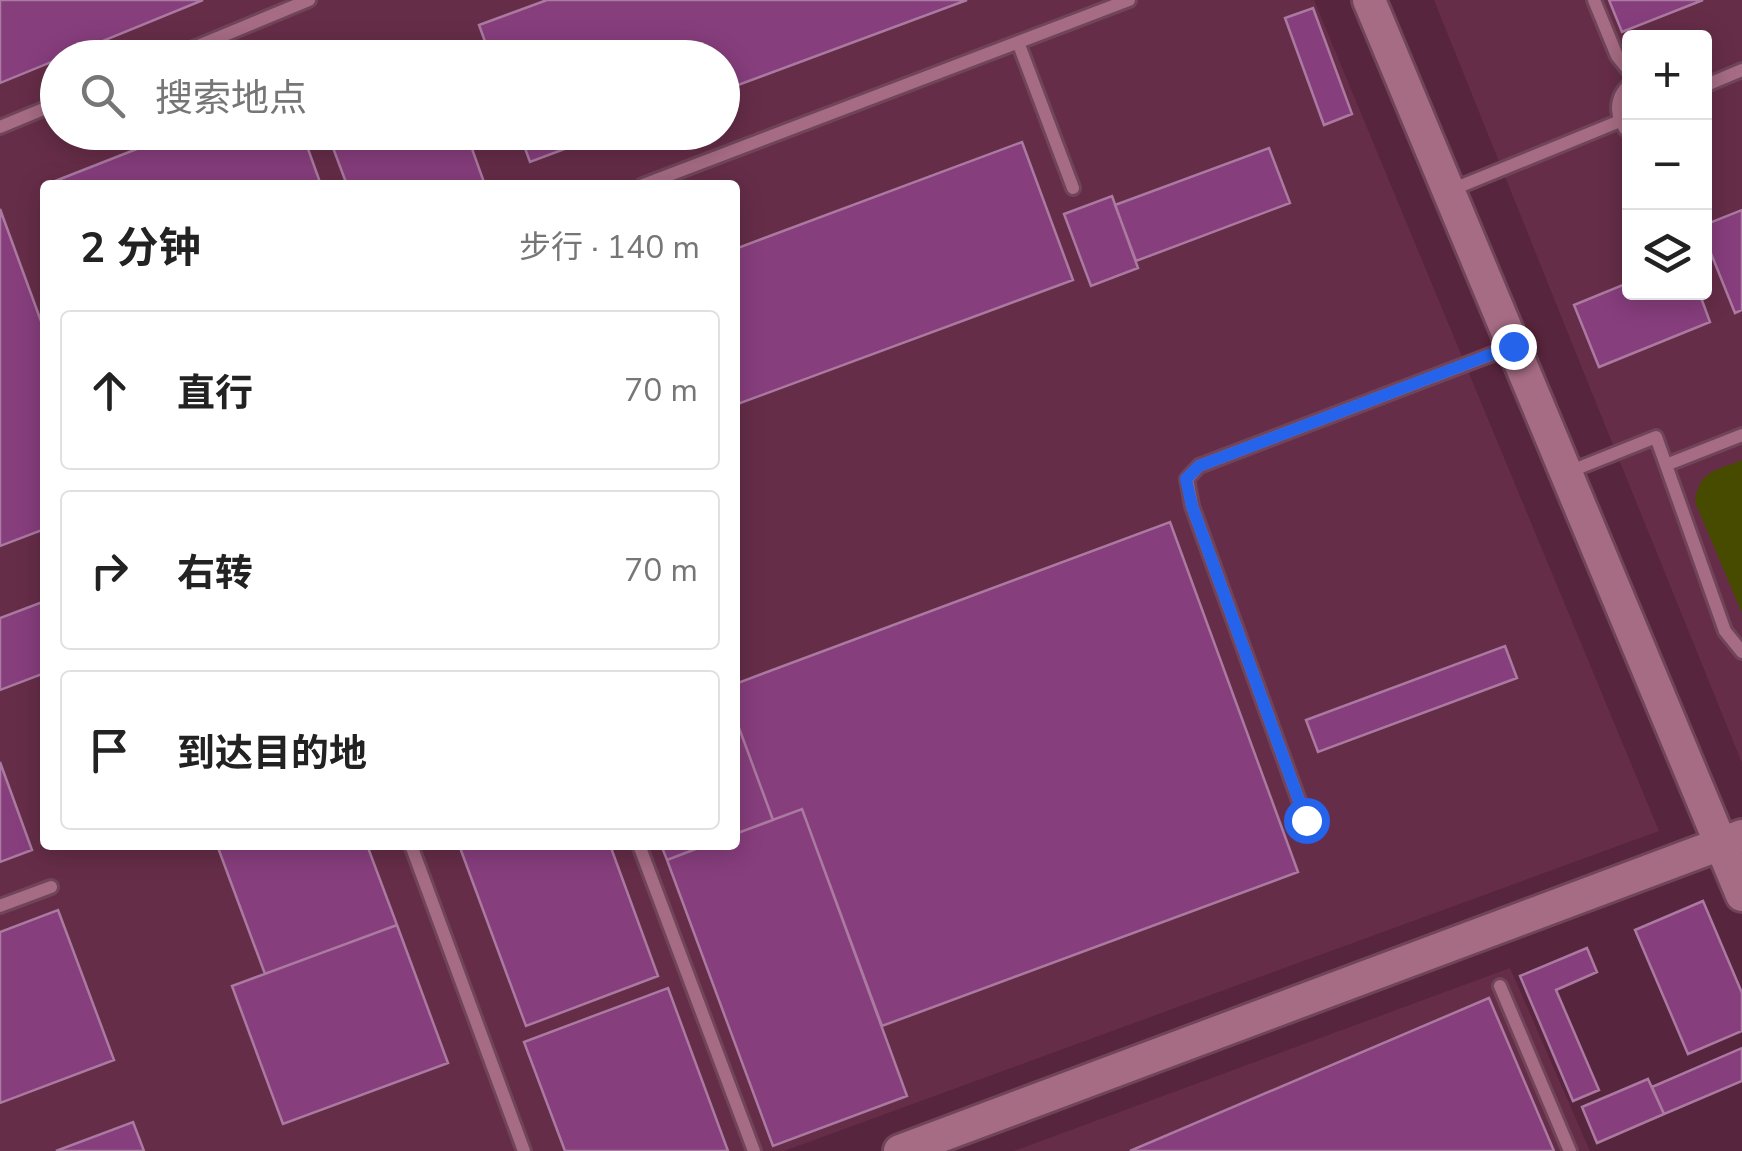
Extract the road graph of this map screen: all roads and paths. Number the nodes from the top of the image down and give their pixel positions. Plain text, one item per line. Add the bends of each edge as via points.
1 (309, 0) edge
2 (1130, 0) edge
3 (1369, 0) edge
4 (1594, 0) edge
5 (212, 40) edge
6 (1018, 42) junction
7 (1622, 61) edge
8 (1742, 70) edge
9 (1712, 83) edge
10 (1622, 94) edge
11 (40, 110) edge
12 (1620, 121) junction
13 (1622, 124) edge
14 (0, 127) edge
15 (740, 148) edge
16 (735, 150) edge
17 (656, 180) edge
18 (1073, 188) dead end
19 (1448, 191) junction
20 (1513, 346) junction
21 (1742, 434) edge
22 (1666, 464) junction
23 (1566, 473) junction
24 (1742, 652) edge
25 (1306, 820) dead end
26 (1731, 839) edge
27 (413, 850) edge
28 (641, 850) edge
29 (51, 887) dead end
30 (1742, 895) edge
31 (0, 906) edge
32 (1500, 986) dead end
33 (524, 1151) edge
34 (754, 1151) edge
35 (900, 1151) edge
36 (1570, 1151) edge

1 - 5 lane
2 - 6 lane
3 - 19 street
4 - 7 lane
6 - 15 lane
6 - 18 lane
8 - 9 lane
10 - 12 lane
11 - 14 lane
12 - 13 lane
12 - 19 lane
16 - 17 lane
19 - 20 street
20 - 23 street
20 - 25 lane via 1199,466 1186,479
21 - 22 lane
22 - 23 lane via 1656,437
22 - 24 lane via 1726,631
23 - 26 street
26 - 30 street
26 - 35 street
27 - 33 lane
28 - 34 lane
29 - 31 lane
32 - 36 lane

